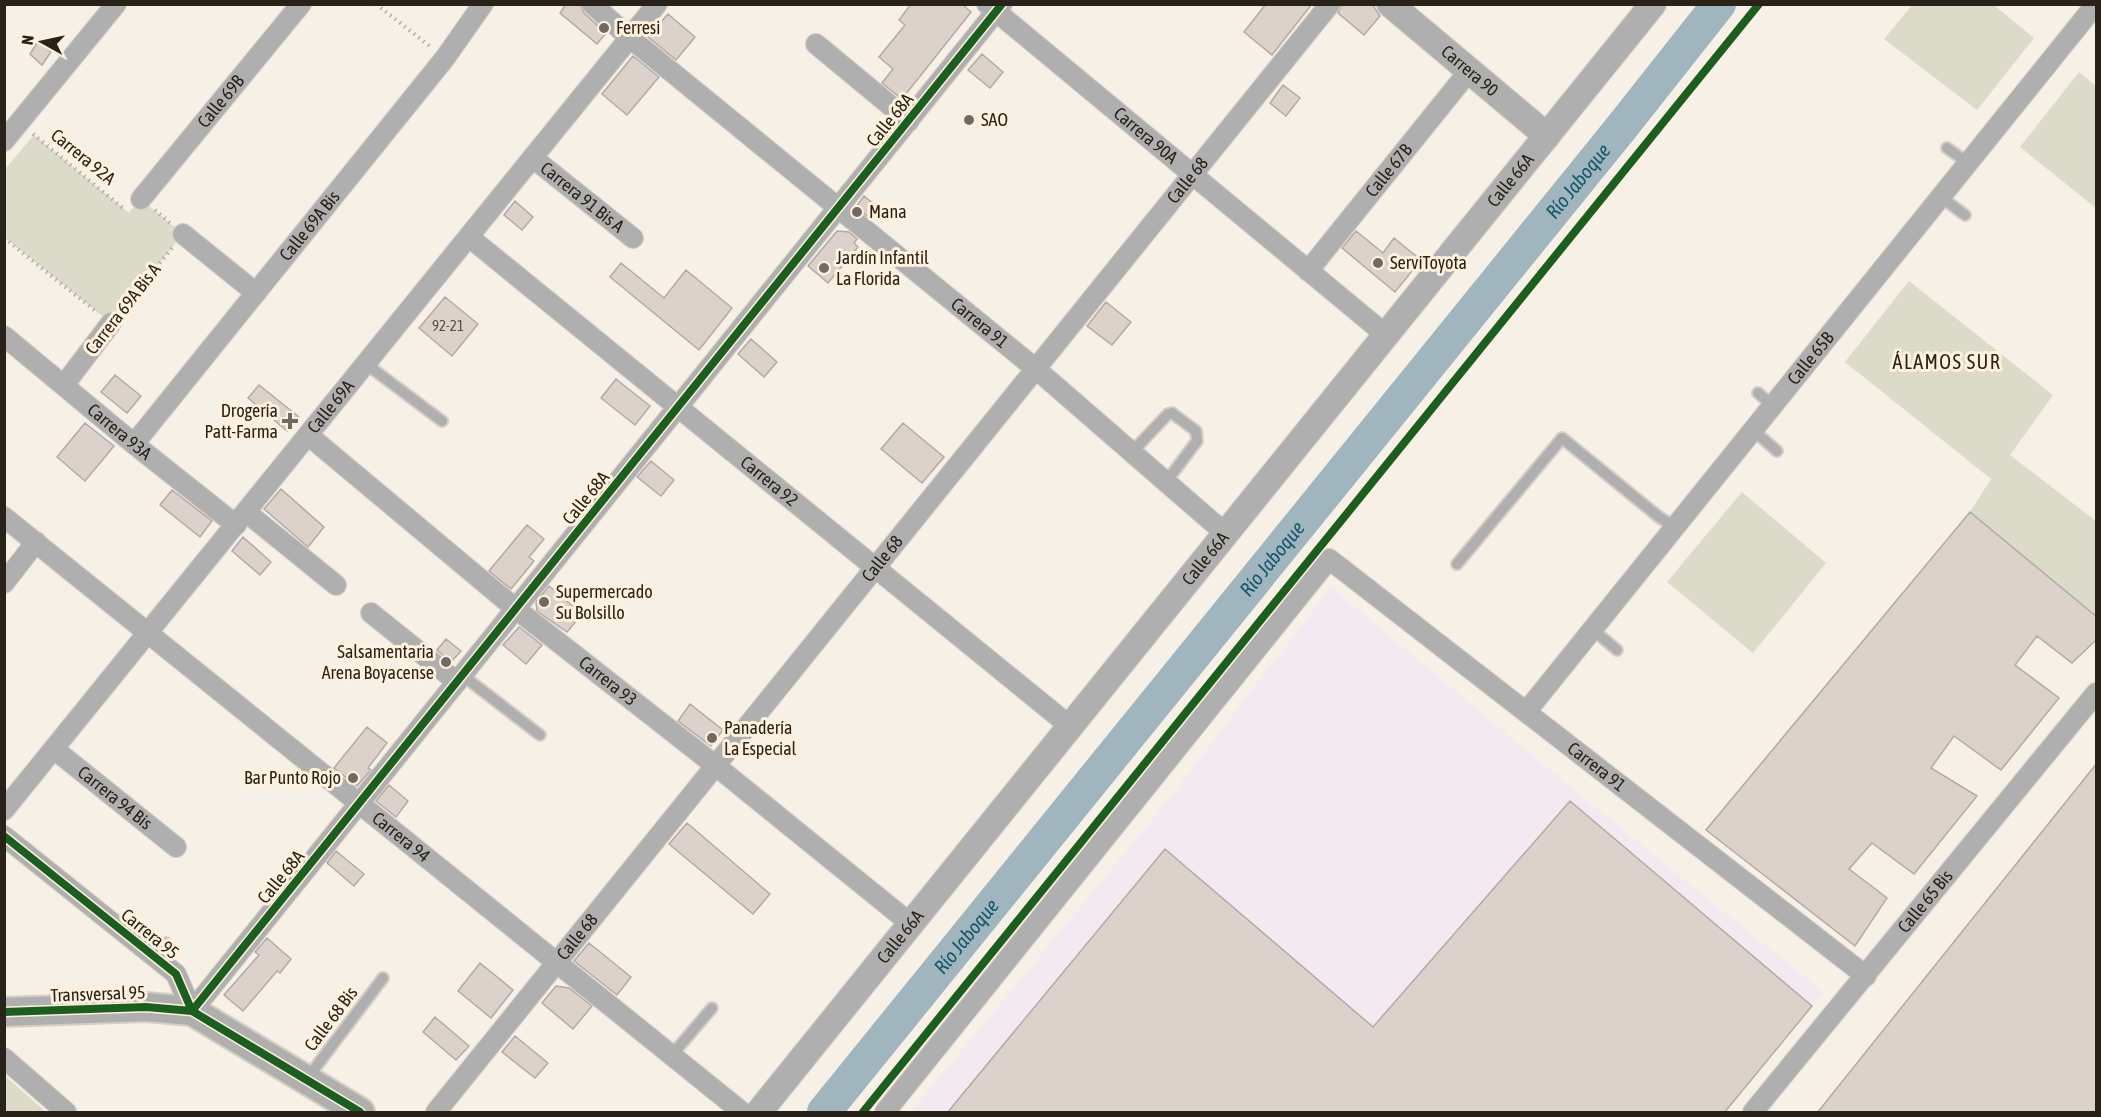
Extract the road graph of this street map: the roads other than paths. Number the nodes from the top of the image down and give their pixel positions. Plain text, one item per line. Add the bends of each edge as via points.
1 (116, 4) edge
2 (302, 4) edge
3 (483, 4) edge
4 (592, 4) edge
5 (657, 4) edge
6 (1330, 4) edge
7 (1390, 4) edge
8 (1653, 4) edge
9 (2096, 4) edge
10 (995, 7) edge
11 (630, 38) junction
12 (816, 45) dead end
13 (1469, 71) junction
14 (909, 121) junction
15 (1547, 136) junction
16 (4, 141) edge
17 (1947, 148) dead end
18 (532, 158) junction
19 (1968, 163) junction
20 (1193, 175) junction
21 (1941, 197) junction
22 (141, 199) road end
23 (838, 208) junction
24 (1965, 215) dead end
25 (183, 234) road end
26 (469, 237) junction
27 (633, 238) dead end
28 (1308, 271) junction
29 (256, 293) junction
30 (111, 323) road end
31 (1386, 335) junction
32 (4, 336) edge
33 (366, 364) junction
34 (1036, 369) junction
35 (64, 385) junction
36 (678, 407) junction
37 (442, 421) dead end
38 (1753, 430) junction
39 (308, 435) junction
40 (134, 444) junction
41 (1777, 451) dead end
42 (1132, 452) junction
43 (1166, 482) junction
44 (4, 517) edge
45 (241, 519) junction
46 (1675, 527) junction
47 (1226, 534) junction
48 (36, 542) junction
49 (1457, 564) dead end
50 (876, 568) junction
51 (4, 583) edge
52 (336, 585) dead end
53 (516, 609) junction
54 (371, 613) dead end
55 (1592, 629) junction
56 (148, 633) junction
57 (1617, 650) dead end
58 (459, 679) junction
59 (2097, 693) edge
60 (1526, 712) junction
61 (1071, 726) junction
62 (540, 735) dead end
63 (54, 749) junction
64 (716, 766) junction
65 (359, 803) junction
66 (4, 810) edge
67 (4, 836) edge
68 (176, 847) dead end
69 (911, 924) junction
70 (557, 963) junction
71 (1866, 976) junction
72 (383, 978) dead end
73 (712, 1008) dead end
74 (192, 1011) junction
75 (4, 1012) edge
76 (671, 1056) junction
77 (4, 1058) edge
78 (306, 1080) junction
79 (66, 1113) edge
80 (360, 1113) edge
81 (436, 1113) edge
82 (742, 1113) edge
83 (759, 1113) edge
84 (885, 1113) edge
85 (1753, 1113) edge

1 - 16 street
2 - 22 street, Calle 69B
3 - 29 street, Calle 69A Bis via 445,58
4 - 11 street, Carrera 91
5 - 11 street, Calle 69A
6 - 20 street, Calle 68
7 - 13 street, Carrera 90
8 - 15 street, Calle 66A
9 - 19 street, Calle 65B
10 - 14 street, Calle 68A
10 - 20 street, Carrera 90A
11 - 18 street, Calle 69A
11 - 23 street, Carrera 91
12 - 14 street
13 - 15 street, Carrera 90
13 - 28 street, Calle 67B
14 - 23 street, Calle 68A
15 - 31 street, Calle 66A
17 - 19 lane
18 - 26 street, Calle 69A
18 - 27 street, Carrera 91 Bis A
19 - 21 street, Calle 65B
20 - 28 street, Carrera 90A
20 - 34 street, Calle 68
21 - 24 lane
21 - 38 street, Calle 65B via 1765,399
23 - 34 street, Carrera 91
23 - 36 street, Calle 68A
25 - 29 street
26 - 33 street, Calle 69A
26 - 36 street, Carrera 92
28 - 31 street, Carrera 90A
29 - 40 street, Calle 69A Bis
30 - 35 street, Carrera 69A Bis A
31 - 47 street, Calle 66A
32 - 35 street, Carrera 93A
33 - 37 lane
33 - 39 street, Calle 69A
34 - 42 street, Carrera 91
34 - 50 street, Calle 68
35 - 40 street, Carrera 93A
36 - 50 street, Carrera 92
36 - 53 street, Calle 68A
38 - 41 lane
38 - 46 street, Calle 65B
39 - 45 street, Calle 69A
39 - 53 street, Carrera 93
40 - 45 street, Carrera 93A
42 - 43 street, Carrera 91
42 - 43 lane via 1168,414 1196,431 1197,441
43 - 47 street, Carrera 91
44 - 48 street, Carrera 94
45 - 52 street, Carrera 93A
45 - 56 street, Calle 69A
46 - 49 lane via 1562,438
46 - 55 street, Calle 65B
47 - 61 street, Calle 66A
48 - 51 street
48 - 56 street, Carrera 94
50 - 61 street, Carrera 92
50 - 64 street, Calle 68
53 - 58 street, Calle 68A
53 - 64 street, Carrera 93
54 - 58 street
55 - 57 lane
55 - 60 street, Calle 65B
56 - 63 street, Calle 69A
56 - 65 street, Carrera 94
58 - 62 lane
58 - 65 street, Calle 68A
59 - 71 street, Calle 65 Bis
60 - 71 street, Carrera 91
60 - 84 street, Carrera 91 via 1329,559
61 - 69 street, Calle 66A
63 - 66 street, Calle 69A
63 - 68 street, Carrera 94 Bis
64 - 69 street, Carrera 93
64 - 70 street, Calle 68
65 - 70 street, Carrera 94
65 - 74 street, Calle 68A
67 - 74 street, Carrera 95 via 160,950 176,974
69 - 83 street, Calle 66A
70 - 76 street, Carrera 94
70 - 81 street, Calle 68
71 - 85 street, Calle 65 Bis
72 - 78 lane, Calle 68 Bis
73 - 76 lane
74 - 75 main road, Transversal 95 via 146,1007
74 - 78 main road
76 - 82 street, Carrera 94
77 - 79 street
78 - 80 main road

